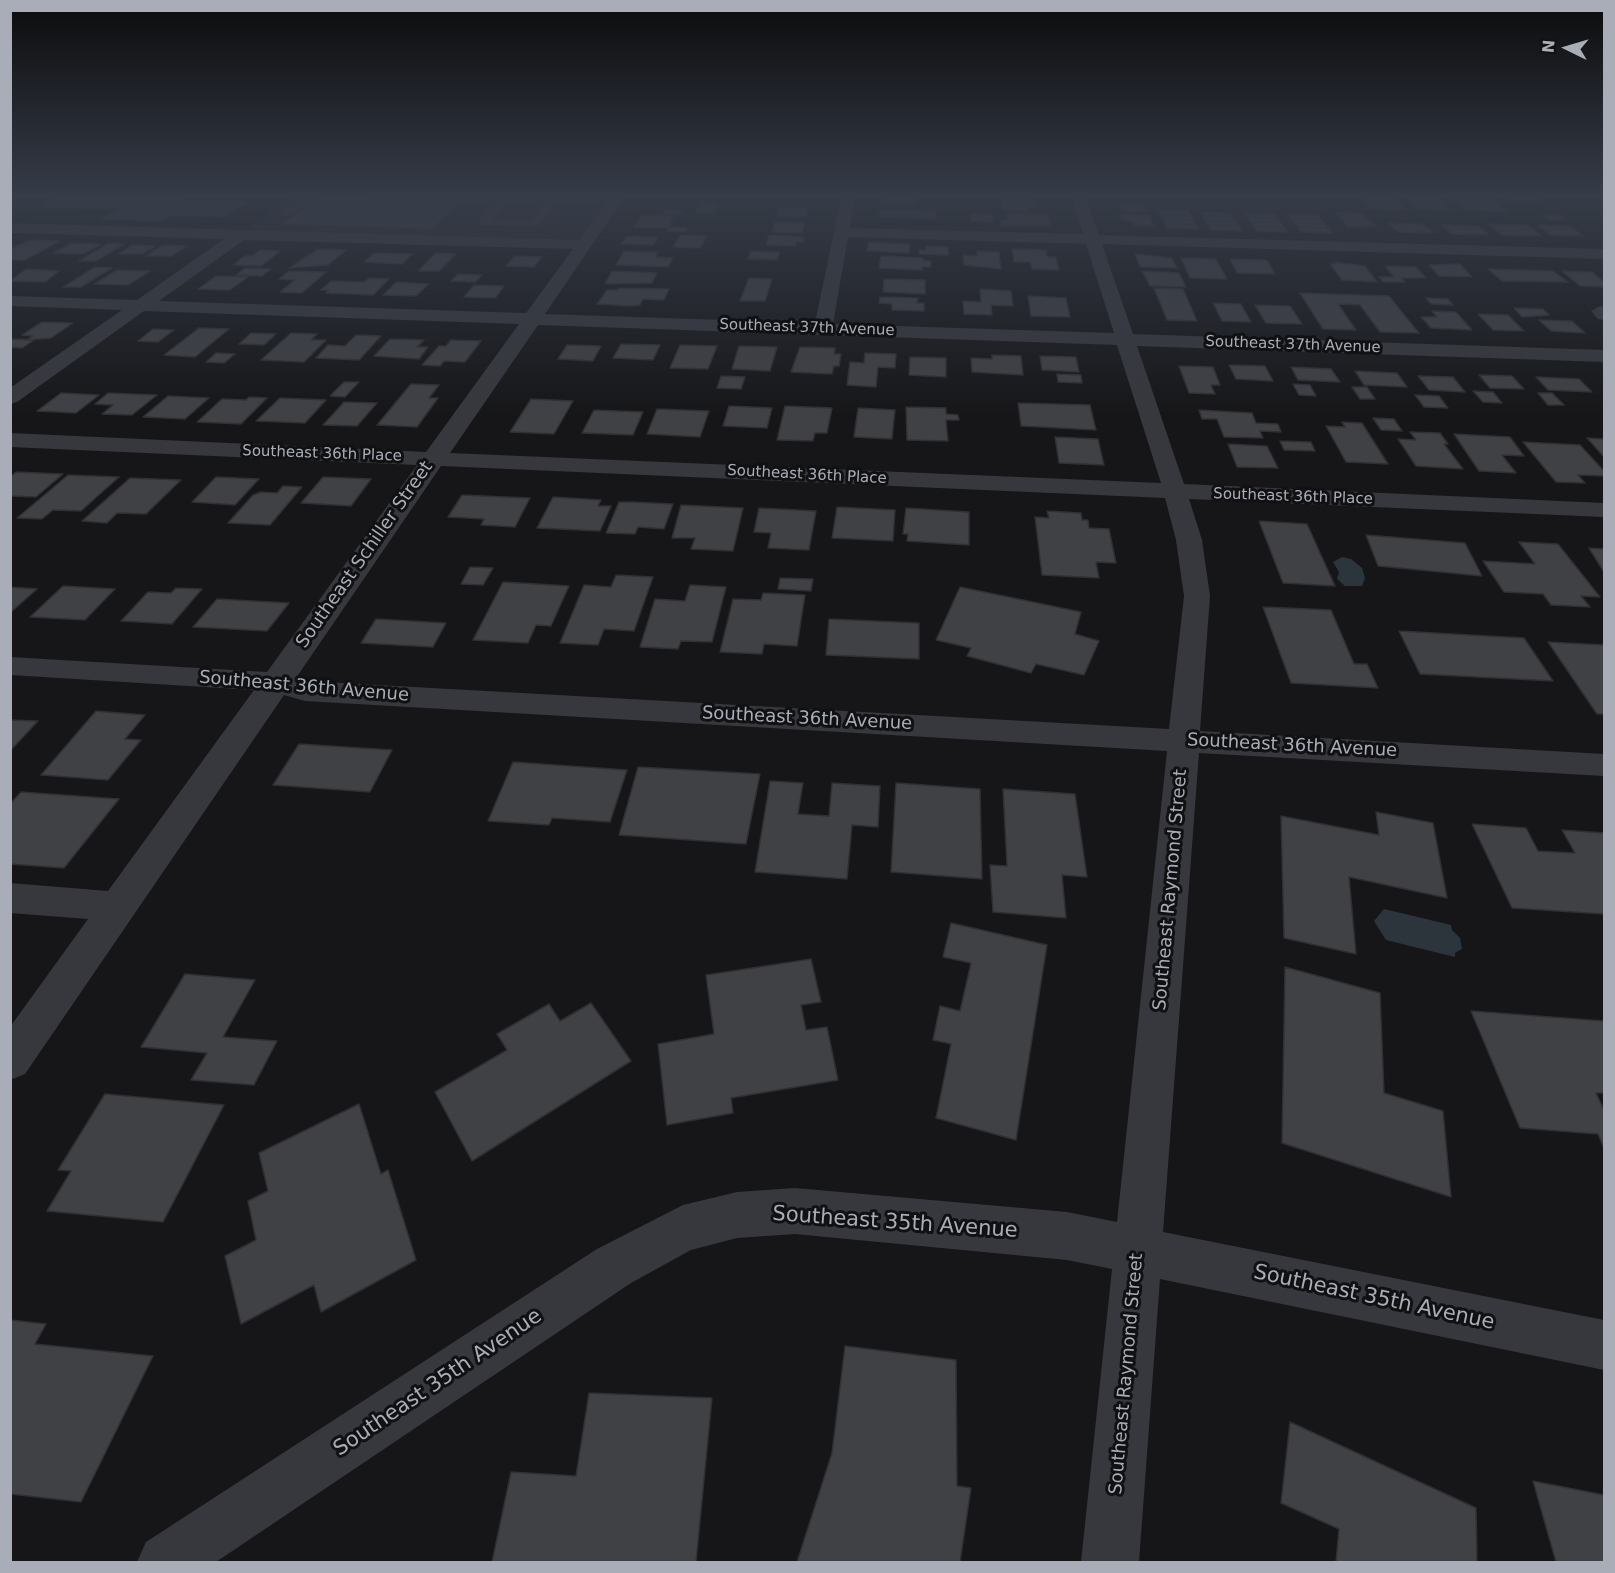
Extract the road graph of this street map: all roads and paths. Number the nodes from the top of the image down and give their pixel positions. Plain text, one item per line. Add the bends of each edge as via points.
1 (189, 271) edge
2 (565, 271) edge
3 (834, 271) edge
4 (1103, 271) edge
5 (10, 301) edge
6 (142, 305) junction
7 (531, 319) junction
8 (823, 329) junction
9 (1124, 339) junction
10 (1605, 356) edge
11 (10, 398) edge
12 (10, 440) edge
13 (433, 458) junction
14 (1175, 492) junction
15 (1605, 510) edge
16 (10, 666) edge
17 (275, 682) junction
18 (1185, 740) junction
19 (1605, 765) edge
20 (10, 898) edge
21 (118, 907) junction
22 (10, 1061) edge
23 (1138, 1250) junction
24 (1605, 1345) edge
25 (166, 1563) edge
26 (1110, 1563) edge

1 - 6 street
2 - 7 street, Southeast Schiller Street
3 - 8 street
4 - 9 street, Southeast Raymond Street
5 - 6 street, Southeast 37th Avenue
6 - 7 street, Southeast 37th Avenue
6 - 11 street
7 - 8 street, Southeast 37th Avenue
7 - 13 street, Southeast Schiller Street
8 - 9 street, Southeast 37th Avenue
9 - 10 street, Southeast 37th Avenue
9 - 14 street, Southeast Raymond Street
12 - 13 street, Southeast 36th Place
13 - 14 street, Southeast 36th Place
13 - 17 street, Southeast Schiller Street
14 - 15 street, Southeast 36th Place
14 - 18 street, Southeast Raymond Street via 1189,540 1197,596
16 - 17 street, Southeast 36th Avenue
17 - 18 street, Southeast 36th Avenue via 305,691
17 - 21 street, Southeast Schiller Street
18 - 19 street, Southeast 36th Avenue
18 - 23 street, Southeast Raymond Street
20 - 21 street
21 - 22 street, Southeast Schiller Street
23 - 24 street, Southeast 35th Avenue
23 - 25 street, Southeast 35th Avenue via 1067,1236 795,1211 737,1215 683,1229 614,1266
23 - 26 street, Southeast Raymond Street

